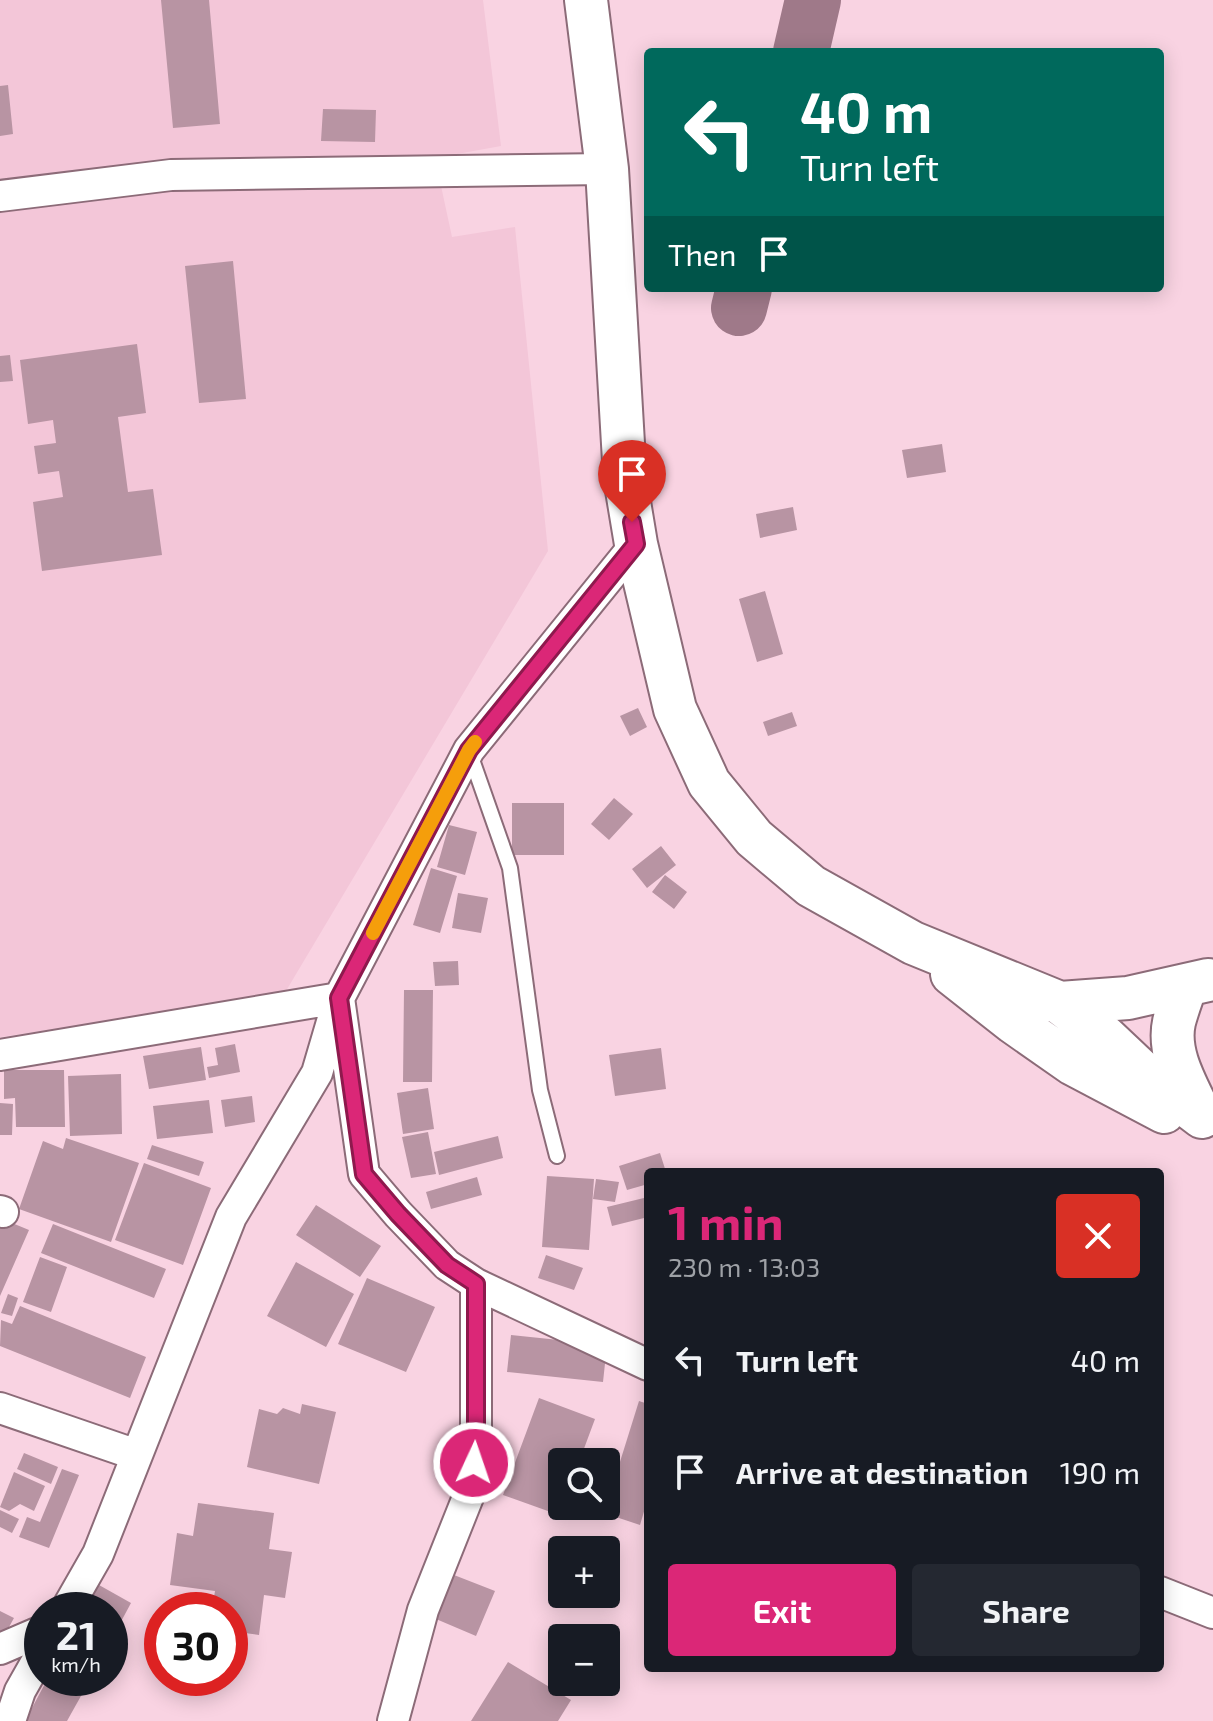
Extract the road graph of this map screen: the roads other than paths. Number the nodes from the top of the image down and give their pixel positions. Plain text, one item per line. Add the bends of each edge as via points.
1 (586, 0) edge
2 (607, 169) junction
3 (0, 196) edge
4 (636, 544) junction
5 (469, 750) junction
6 (913, 943) junction
7 (1199, 982) edge
8 (339, 998) junction
9 (1060, 1003) junction
10 (0, 1055) edge
11 (1209, 1129) edge
12 (557, 1156) dead end
13 (476, 1284) junction
14 (644, 1363) edge
15 (0, 1408) edge
16 (137, 1455) junction
17 (76, 1592) edge
18 (1164, 1594) edge
19 (1213, 1613) edge
20 (24, 1639) edge
21 (0, 1649) edge
22 (24, 1684) edge
23 (10, 1721) edge
24 (393, 1721) edge

1 - 2 main road
2 - 3 street via 171,175
2 - 4 main road via 625,478
4 - 5 street
4 - 6 main road via 675,709 709,783 754,838 811,886
5 - 8 street
5 - 12 lane via 510,868 540,1090
6 - 9 main road
6 - 11 main road via 1073,1064
7 - 9 main road via 1128,998
7 - 11 main road via 1173,1025 1174,1052
8 - 10 street
8 - 13 street via 364,1174 447,1265
8 - 16 street via 317,1073 231,1217
9 - 11 main road
13 - 14 street
13 - 24 street via 472,1487 423,1610
15 - 16 street
16 - 17 street via 98,1554
18 - 19 street
20 - 21 street
22 - 23 street

